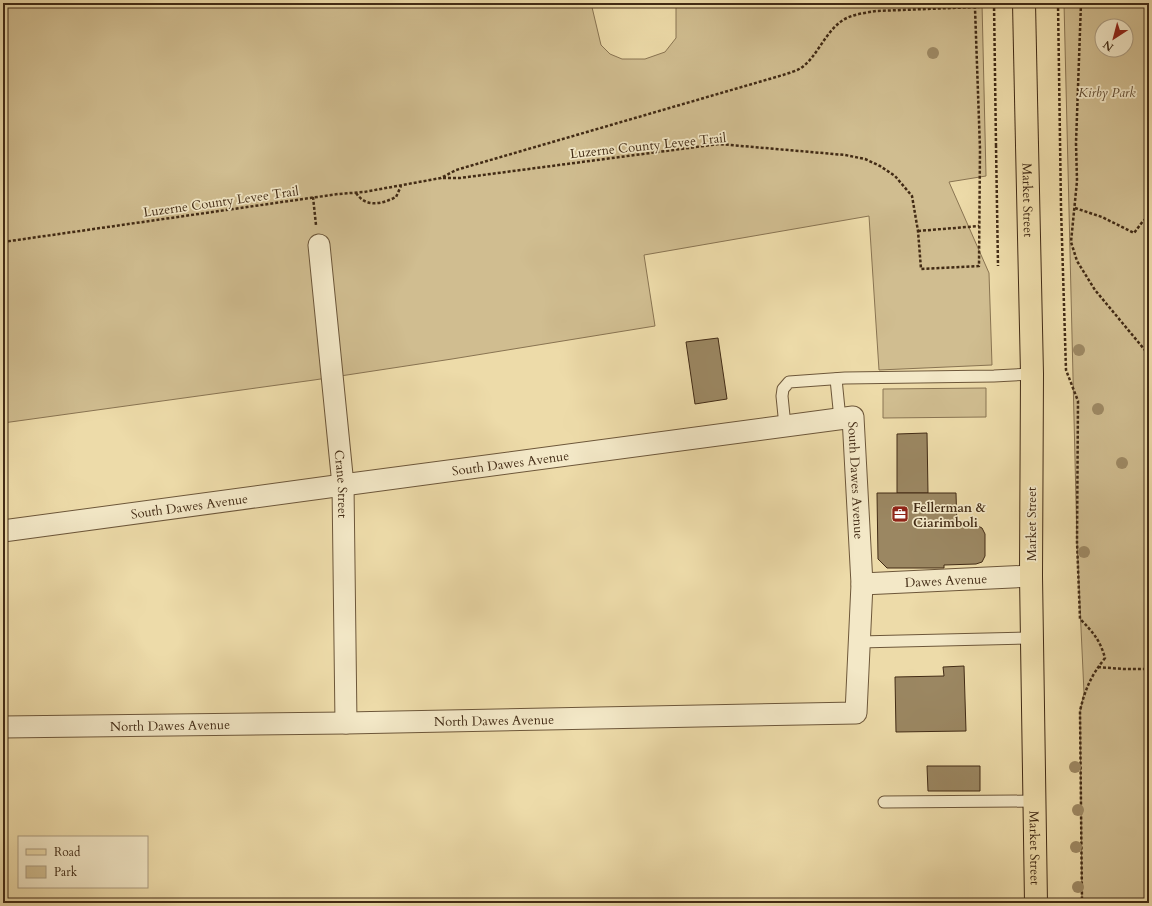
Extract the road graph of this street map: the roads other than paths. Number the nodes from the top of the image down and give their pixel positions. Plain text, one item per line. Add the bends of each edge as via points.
1 (1023, 4) edge
2 (319, 245) dead end
3 (1032, 374) junction
4 (836, 379) junction
5 (840, 419) junction
6 (785, 426) junction
7 (343, 485) junction
8 (3, 531) edge
9 (1031, 576) junction
10 (862, 584) junction
11 (1032, 638) junction
12 (859, 642) junction
13 (346, 723) junction
14 (3, 727) edge
15 (1035, 801) junction
16 (884, 802) dead end
17 (1036, 903) edge

1 - 3 main road, Market Street, bridge
2 - 7 street, Crane Street
3 - 4 lane
3 - 9 main road, Market Street
4 - 5 lane
4 - 6 lane via 789,382 783,389 782,396
5 - 6 street, South Dawes Avenue
5 - 10 street, South Dawes Avenue via 853,417
6 - 7 street, South Dawes Avenue
7 - 8 street, South Dawes Avenue
7 - 13 street, Crane Street
9 - 10 street, Dawes Avenue
9 - 11 main road, Market Street
10 - 12 street, North Dawes Avenue
11 - 12 lane
11 - 15 main road, Market Street
12 - 13 street, North Dawes Avenue via 856,713
13 - 14 street, North Dawes Avenue
15 - 16 lane
15 - 17 main road, Market Street

